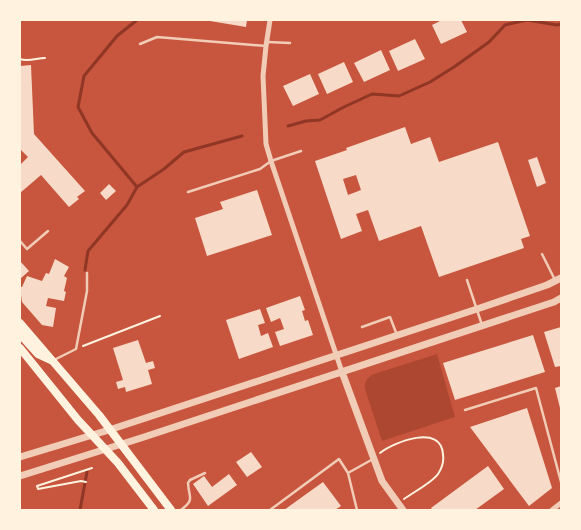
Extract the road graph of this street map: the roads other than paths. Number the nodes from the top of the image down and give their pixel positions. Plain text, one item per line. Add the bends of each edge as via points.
1 (270, 20) edge
2 (290, 42) dead end
3 (140, 44) dead end
4 (266, 44) junction
5 (301, 151) dead end
6 (271, 161) junction
7 (188, 192) dead end
8 (48, 231) dead end
9 (20, 241) edge
10 (542, 254) dead end
11 (87, 273) dead end
12 (468, 280) dead end
13 (558, 280) edge
14 (561, 298) edge
15 (477, 309) junction
16 (20, 323) edge
17 (482, 326) junction
18 (362, 327) dead end
19 (20, 334) edge
20 (397, 336) junction
21 (20, 348) edge
22 (337, 355) junction
23 (52, 360) junction
24 (342, 372) junction
25 (465, 410) dead end
26 (109, 430) junction
27 (92, 435) junction
28 (120, 445) junction
29 (106, 449) junction
30 (20, 457) edge
31 (374, 458) junction
32 (205, 473) dead end
33 (348, 473) junction
34 (24, 475) edge
35 (561, 482) edge
36 (561, 503) edge
37 (154, 510) edge
38 (170, 510) edge
39 (181, 510) edge
40 (270, 510) edge
41 (357, 510) edge
42 (403, 510) edge
43 (552, 510) edge

1 - 4 street
2 - 4 lane
3 - 4 lane via 157,37
4 - 6 street via 266,144
5 - 6 lane
6 - 7 lane via 260,168
6 - 22 street
8 - 9 lane via 27,249
10 - 13 lane
11 - 23 lane via 87,291 76,349
12 - 15 lane
13 - 15 street
14 - 17 street
15 - 17 lane
15 - 20 street
16 - 23 main road
17 - 24 street
18 - 20 lane via 390,317
19 - 23 main road via 38,354
20 - 22 street
21 - 27 main road
22 - 24 street
22 - 26 street
23 - 26 main road
24 - 28 street
24 - 31 street
25 - 35 lane via 536,388
26 - 27 street
26 - 28 main road
27 - 29 main road
27 - 30 street
28 - 29 street
28 - 38 main road
29 - 34 street
29 - 37 main road
31 - 33 lane
31 - 42 street via 382,481
32 - 39 lane via 188,483 190,503
33 - 40 lane via 339,459
33 - 41 lane
36 - 43 street

